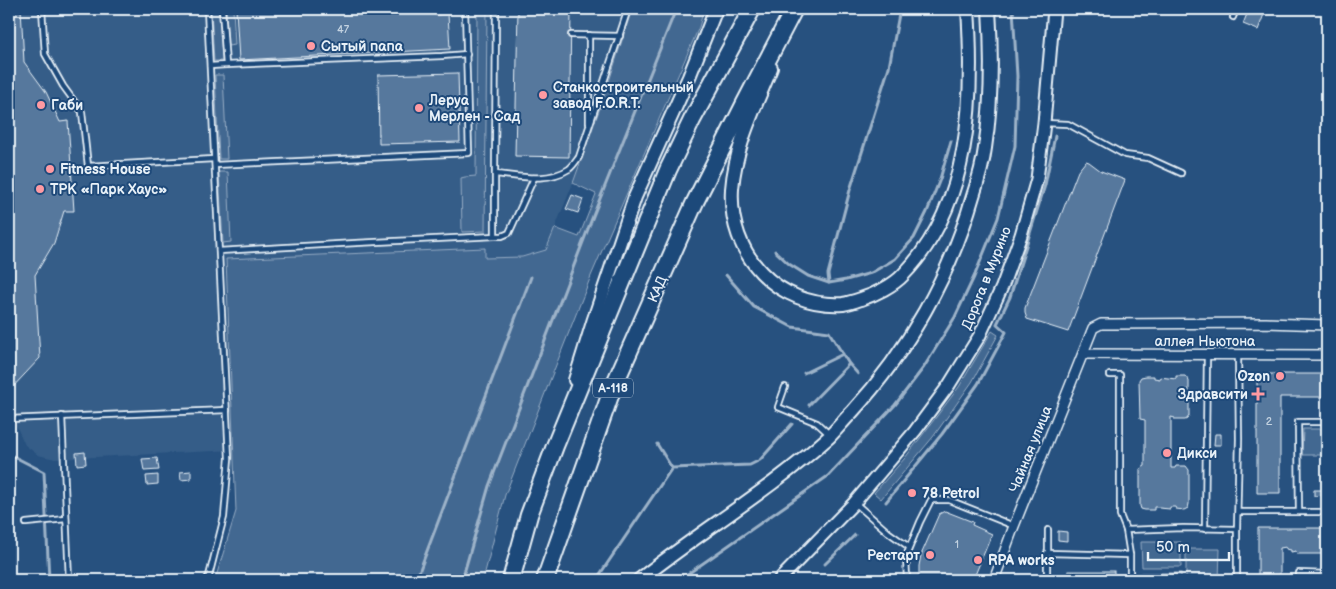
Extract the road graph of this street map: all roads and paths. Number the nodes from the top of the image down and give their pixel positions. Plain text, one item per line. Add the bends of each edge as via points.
1 (42, 9) edge
2 (207, 9) edge
3 (222, 9) edge
4 (465, 9) edge
5 (496, 9) edge
6 (628, 9) edge
7 (716, 9) edge
8 (752, 9) edge
9 (795, 9) edge
10 (968, 9) edge
11 (989, 9) edge
12 (1054, 9) edge
13 (1236, 9) edge
14 (1232, 17) dead end
15 (571, 35) dead end
16 (589, 35) junction
17 (620, 36) junction
18 (467, 54) junction
19 (210, 66) junction
20 (226, 66) junction
21 (1044, 122) junction
22 (589, 128) junction
23 (214, 159) junction
24 (215, 165) junction
25 (1181, 173) dead end
26 (495, 174) junction
27 (534, 178) junction
28 (495, 236) junction
29 (219, 251) junction
30 (1327, 325) edge
31 (1093, 328) joint
32 (1083, 354) junction
33 (1207, 354) junction
34 (1238, 354) junction
35 (1327, 355) edge
36 (1110, 375) dead end
37 (785, 388) dead end
38 (226, 410) junction
39 (62, 416) junction
40 (9, 419) edge
41 (1327, 422) edge
42 (830, 435) junction
43 (555, 446) junction
44 (854, 502) junction
45 (1238, 512) junction
46 (1299, 512) junction
47 (1327, 512) edge
48 (66, 519) junction
49 (26, 523) dead end
50 (1014, 526) junction
51 (1205, 529) junction
52 (1237, 529) junction
53 (1048, 530) dead end
54 (1126, 530) junction
55 (909, 547) junction
56 (1048, 553) junction
57 (1130, 554) junction
58 (1327, 574) edge
59 (69, 580) edge
60 (206, 580) edge
61 (510, 580) edge
62 (546, 580) edge
63 (639, 580) edge
64 (780, 580) edge
65 (907, 580) edge
66 (994, 580) edge
67 (1047, 580) edge
68 (1130, 580) edge
69 (1237, 580) edge
70 (1299, 580) edge

1 - 23 lane via 45,54 82,112 88,166
2 - 19 lane
3 - 20 lane
4 - 18 lane
5 - 26 lane
6 - 17 lane
7 - 43 main road via 690,77 636,197
8 - 43 highway, А-118 via 668,170
9 - 10 main road via 746,130 735,166 733,214 739,238 765,277 787,293 810,302 844,304 874,295 902,277 928,244 944,214 964,147 968,114
9 - 62 highway, КАД / А-118 via 695,202 612,390
11 - 42 main road via 989,115 985,150 966,221 933,296 910,336 883,375
12 - 21 street, Дорога в Мурино
13 - 14 lane
15 - 16 lane
16 - 17 lane
16 - 22 lane
17 - 22 lane
18 - 20 lane
18 - 24 lane via 469,153
19 - 20 lane
19 - 23 lane
21 - 25 lane via 1068,124 1125,155 1148,158
21 - 44 street, Дорога в Мурино via 1038,179 1002,287 980,335 915,431
22 - 27 lane via 579,157 570,168 555,176
23 - 24 lane
24 - 29 lane
26 - 27 lane
26 - 28 lane
27 - 28 lane via 509,233
28 - 29 lane
29 - 38 lane
30 - 31 street, аллея Ньютона via 1101,324
31 - 32 street, Чайная улица
32 - 33 street, аллея Ньютона
32 - 50 street, Чайная улица
33 - 34 street, аллея Ньютона
33 - 51 lane
34 - 35 street, аллея Ньютона
34 - 45 lane
36 - 54 lane via 1120,375 1120,515
37 - 42 lane via 778,407 817,423
38 - 39 lane
38 - 60 lane via 229,466 224,517
39 - 40 lane
39 - 48 lane
41 - 46 lane via 1298,422
42 - 63 main road via 785,474
43 - 61 highway, А-118 via 529,515
44 - 55 lane
44 - 64 street, Дорога в Мурино
45 - 46 lane
45 - 52 lane
46 - 47 lane
48 - 49 lane
48 - 59 lane
50 - 55 lane via 949,500 932,500
50 - 66 street, Чайная улица
51 - 52 lane
51 - 54 lane
52 - 69 lane
53 - 56 lane
54 - 57 lane
55 - 65 lane
56 - 57 lane
56 - 67 lane
57 - 68 lane
58 - 70 lane via 1299,573

